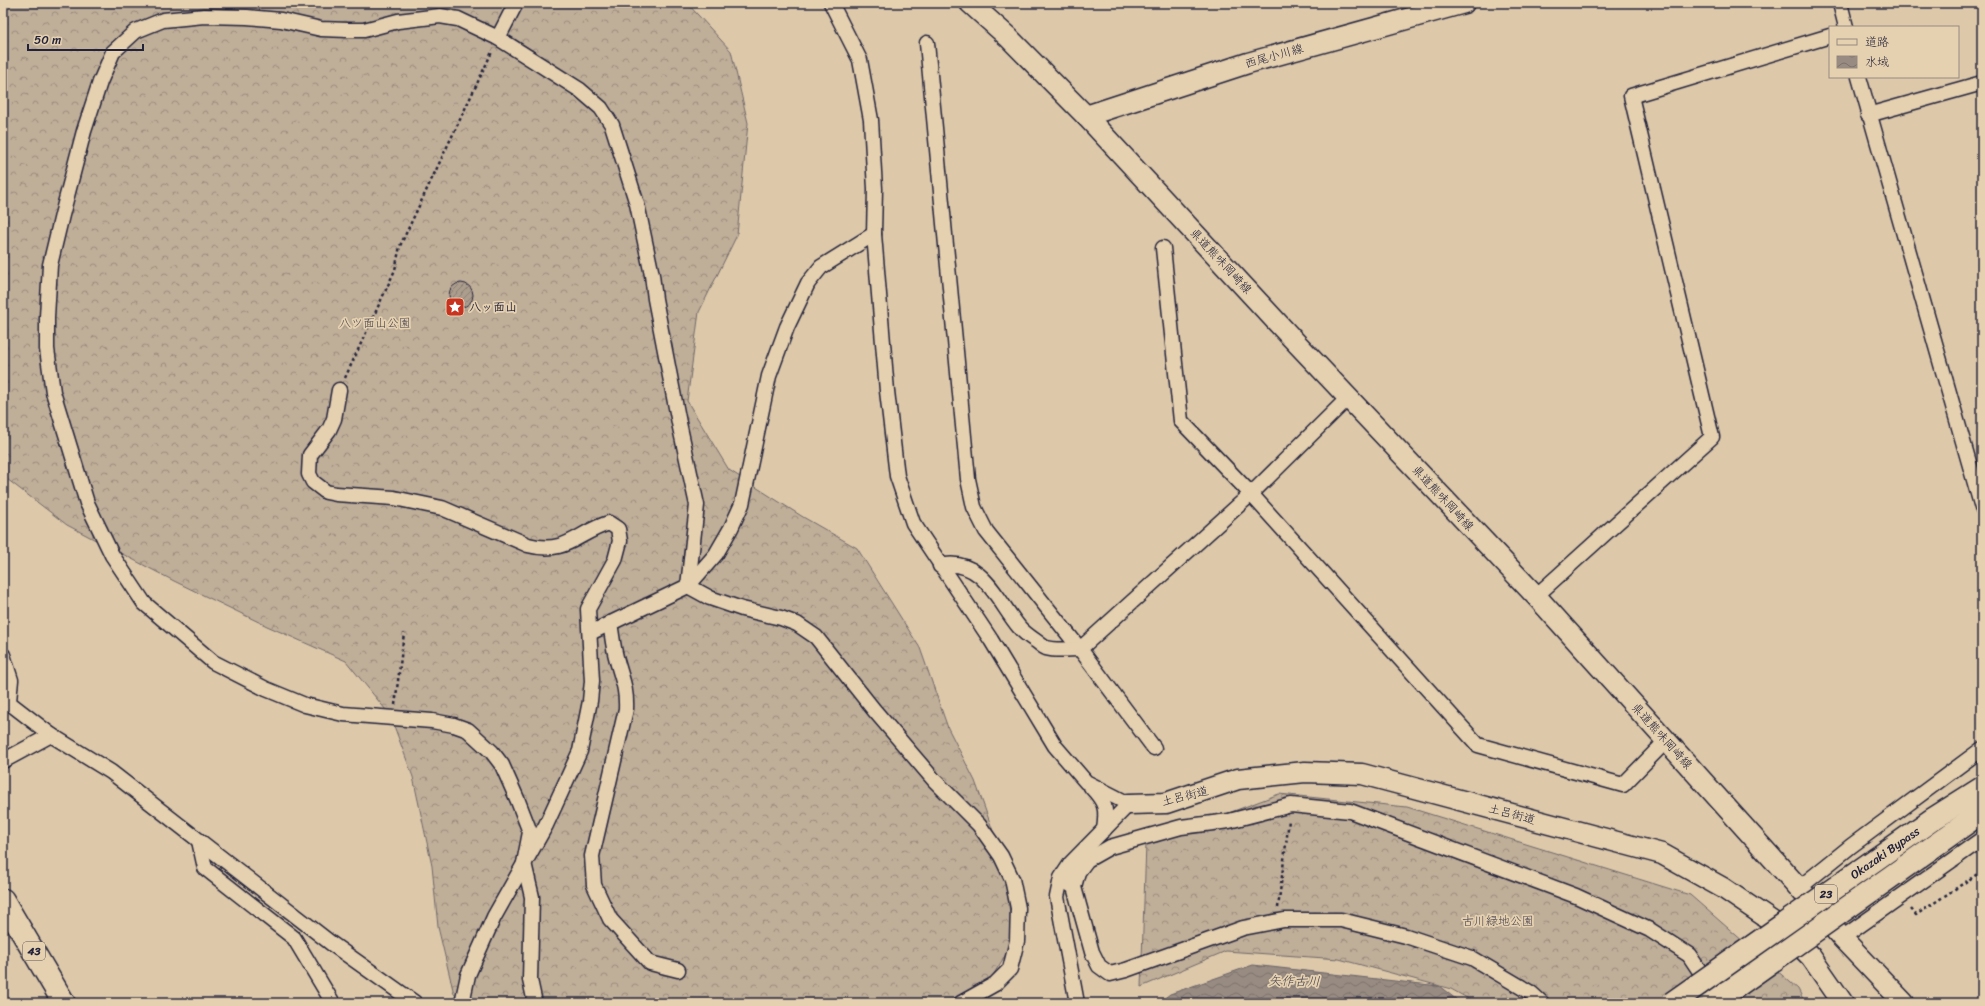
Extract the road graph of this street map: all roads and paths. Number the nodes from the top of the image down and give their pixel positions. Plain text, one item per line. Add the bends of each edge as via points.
1 (516, 3) edge
2 (831, 3) edge
3 (970, 3) edge
4 (1464, 3) edge
5 (1840, 3) edge
6 (1846, 26) edge
7 (1829, 36) edge
8 (498, 38) junction
9 (926, 43) dead end
10 (1859, 78) edge
11 (1982, 83) edge
12 (1868, 115) junction
13 (1086, 116) junction
14 (874, 234) junction
15 (1163, 248) dead end
16 (339, 390) joint
17 (1348, 398) junction
18 (1250, 494) junction
19 (1982, 508) edge
20 (940, 566) junction
21 (688, 586) junction
22 (1536, 596) junction
23 (610, 623) junction
24 (404, 633) dead end
25 (590, 633) junction
26 (1080, 649) junction
27 (3, 655) edge
28 (6, 699) edge
29 (394, 717) junction
30 (51, 735) junction
31 (1666, 741) junction
32 (1154, 748) dead end
33 (1982, 749) edge
34 (3, 761) edge
35 (1086, 782) junction
36 (1982, 788) edge
37 (1129, 804) junction
38 (1291, 805) junction
39 (1982, 812) edge
40 (1104, 830) junction
41 (1982, 839) edge
42 (199, 841) junction
43 (524, 863) junction
44 (1982, 871) edge
45 (1061, 878) junction
46 (1074, 887) junction
47 (1799, 888) junction
48 (3, 900) edge
49 (1911, 909) dead end
50 (1277, 921) junction
51 (1842, 938) junction
52 (678, 970) dead end
53 (61, 1002) edge
54 (333, 1003) edge
55 (415, 1003) edge
56 (462, 1003) edge
57 (535, 1003) edge
58 (961, 1003) edge
59 (1077, 1003) edge
60 (1542, 1003) edge
61 (1672, 1003) edge
62 (1713, 1003) edge
63 (1721, 1003) edge
64 (1842, 1003) edge
65 (1904, 1003) edge

1 - 8 street
2 - 14 street via 860,60 871,120 875,190
3 - 13 main road, 県道熊味岡崎線 via 1008,37
4 - 13 main road, 西尾小川線 via 1248,63
5 - 6 street
7 - 22 street via 1631,96 1712,437
8 - 16 path via 400,246 395,270
8 - 21 street via 580,90 601,108 612,125 636,204 652,275 697,505
8 - 29 street via 458,19 440,16 398,21 364,30 320,29 274,19 204,16 163,20 136,31 113,52 100,82 84,131 50,265 47,349 53,392 87,503 112,555 144,603 213,662 266,690 305,705 343,714
9 - 26 street via 968,479 974,507 986,531
10 - 12 street
11 - 12 street
12 - 19 street
13 - 17 main road, 県道熊味岡崎線
14 - 20 street via 897,476 913,523
14 - 21 street via 821,267 808,283 787,326 768,376 742,504 716,554
15 - 18 street via 1181,421
16 - 25 street via 334,419 310,455 308,464 313,482 326,492 394,498 442,508 528,545 542,548 567,543 609,523 618,528 620,541 615,560 588,608
17 - 18 street
17 - 22 main road, 県道熊味岡崎線
18 - 26 street
18 - 31 street via 1478,745 1623,785
20 - 26 street via 960,565 979,574 987,581 1020,628 1046,648
20 - 35 street via 991,640 1054,746
21 - 23 street
21 - 58 street via 710,598 797,624 816,637 874,710 934,780 979,826 1001,856 1012,879 1018,908 1017,941 1010,969 995,984
22 - 31 main road, 県道熊味岡崎線
23 - 25 street
23 - 52 street via 627,698 592,856 594,885 610,920 650,963
24 - 29 path
25 - 43 street via 592,680 580,751 546,825
26 - 32 street
27 - 28 street via 11,680
28 - 30 street
29 - 43 street via 432,721 468,730 492,752 502,765 530,832
30 - 34 street
30 - 42 street via 111,772
31 - 47 main road, 県道熊味岡崎線
33 - 47 street
35 - 37 street
35 - 40 street via 1102,800 1107,812
36 - 61 main road, Okazaki Bypass / 23, bridge via 1933,819
37 - 40 street
37 - 64 main road, 土呂街道 via 1166,803 1238,780 1305,772 1362,774 1662,854 1722,888 1782,928 1811,958
38 - 46 street via 1229,821 1181,827 1110,847 1087,860 1078,872
38 - 50 path
38 - 63 street via 1350,810 1576,896 1644,927 1688,955
39 - 62 main road, Okazaki Bypass / 23, bridge
40 - 45 street via 1071,863
41 - 51 street
42 - 54 street via 205,868 294,938
42 - 55 street via 332,944
43 - 56 street via 475,957
43 - 57 street via 532,897 530,980
44 - 49 path via 1916,915
45 - 46 street
45 - 59 street via 1057,896
46 - 50 street via 1092,952 1099,966 1110,974 1243,928
47 - 51 main road, 県道熊味岡崎線
48 - 53 main road, 43
50 - 60 street via 1341,920 1406,936 1472,958 1531,993
51 - 65 main road, 県道熊味岡崎線

